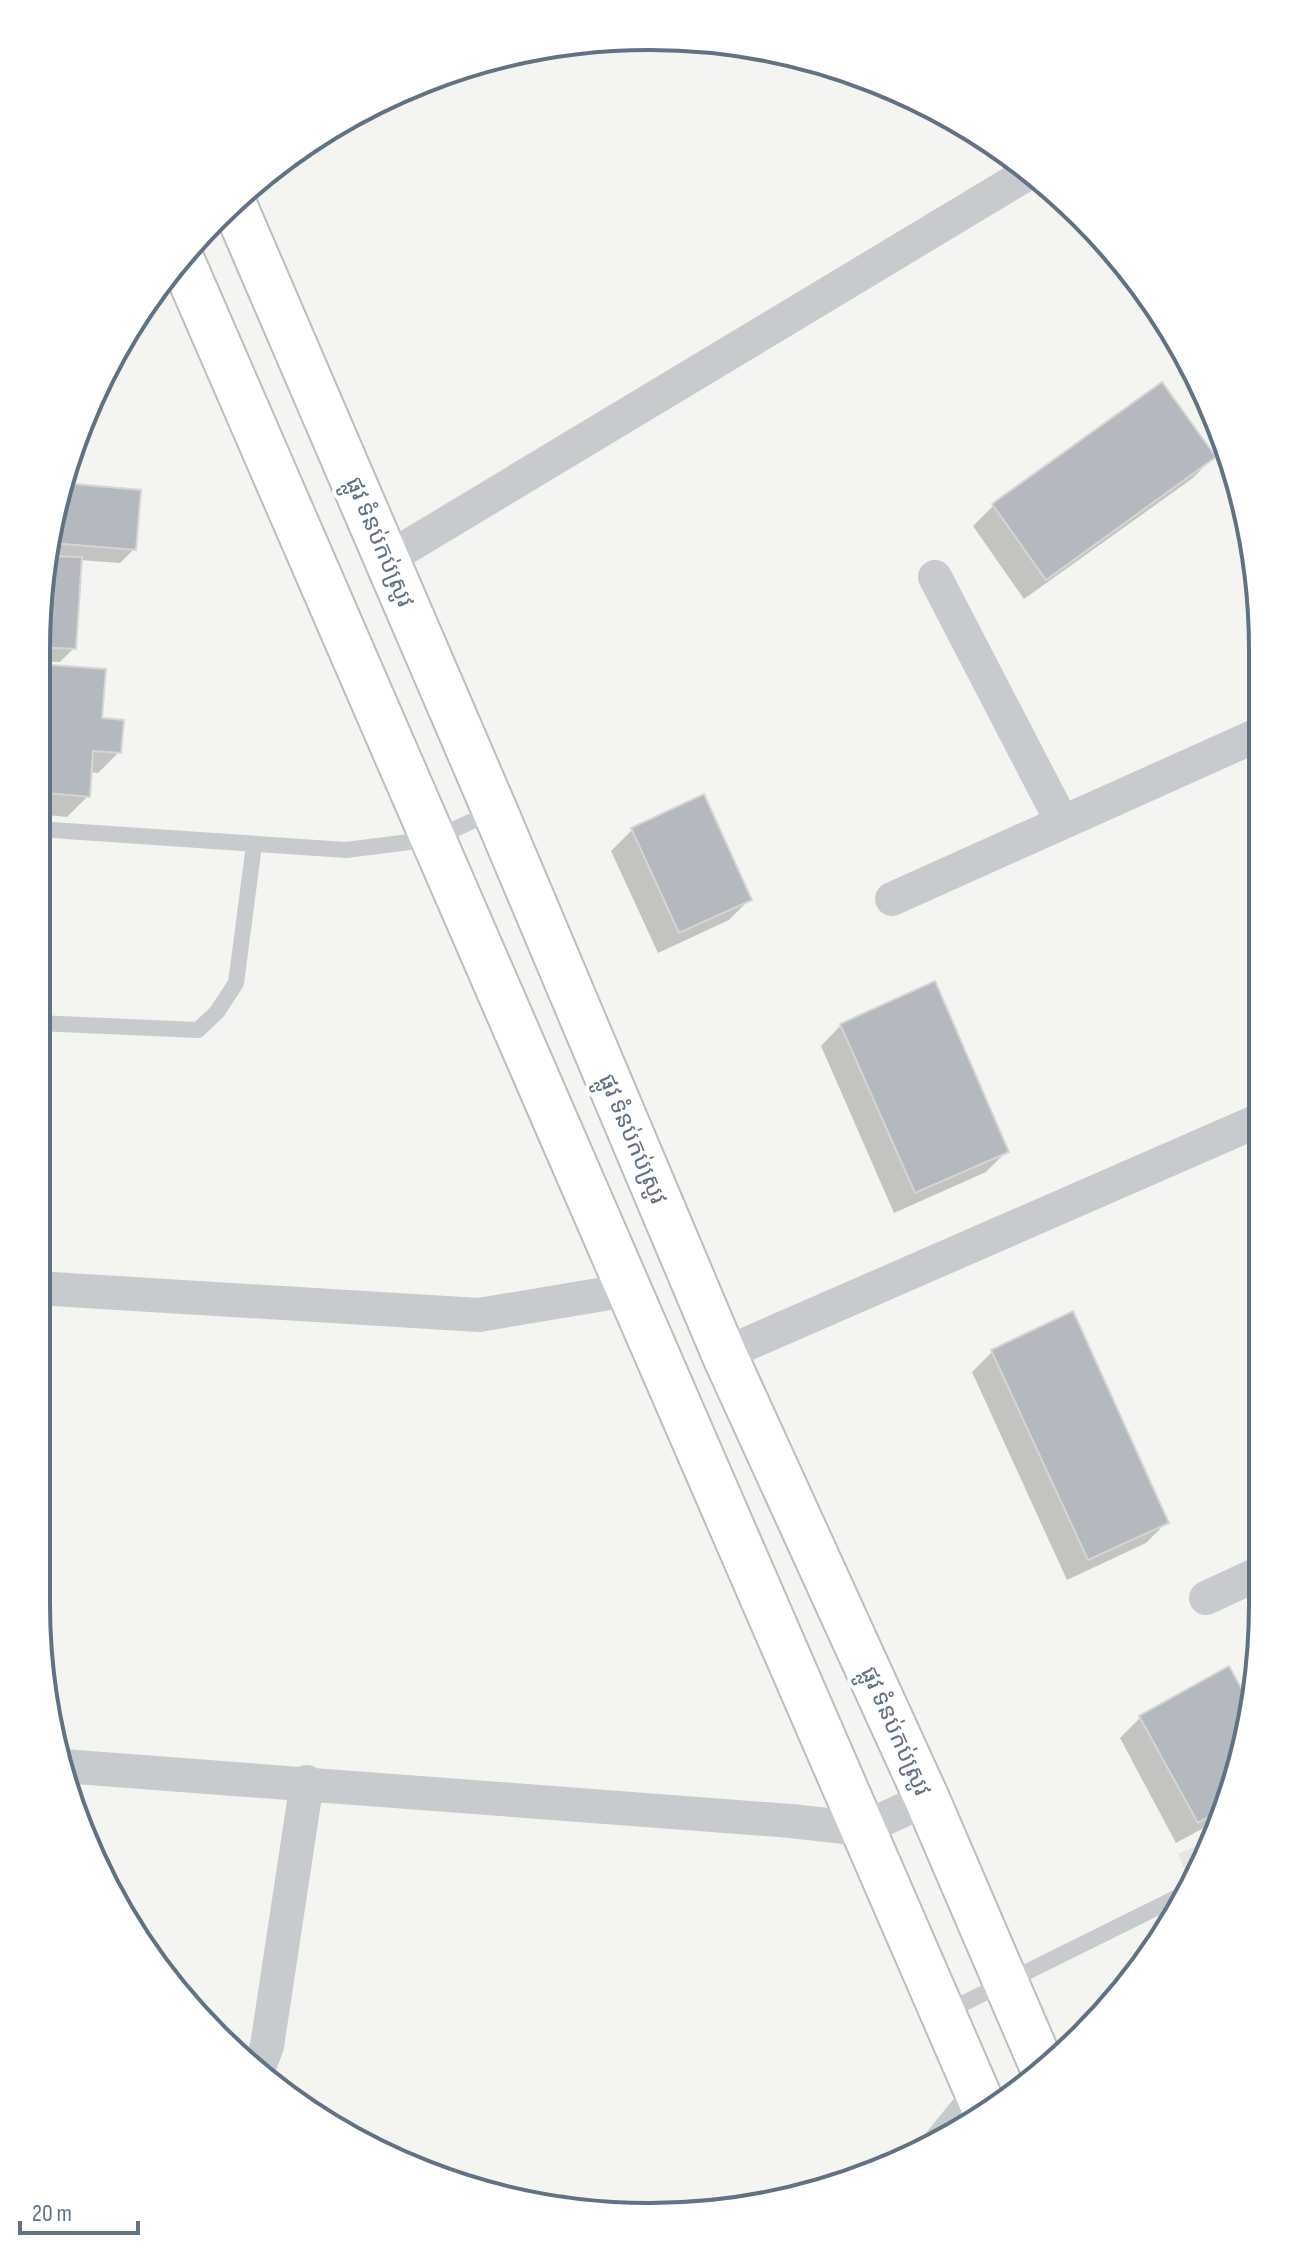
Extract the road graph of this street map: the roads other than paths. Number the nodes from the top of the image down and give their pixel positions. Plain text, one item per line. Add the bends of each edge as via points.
1 (1019, 178) edge
2 (238, 214) edge
3 (186, 270) edge
4 (387, 559) junction
5 (935, 577) dead end
6 (1249, 739) edge
7 (495, 811) junction
8 (1062, 822) junction
9 (50, 830) edge
10 (433, 839) junction
11 (254, 845) junction
12 (892, 899) dead end
13 (50, 1024) edge
14 (1249, 1125) edge
15 (50, 1289) edge
16 (628, 1290) junction
17 (724, 1354) junction
18 (1249, 1578) edge
19 (1206, 1598) dead end
20 (72, 1767) edge
21 (307, 1782) junction
22 (927, 1799) junction
23 (862, 1829) junction
24 (1170, 1901) edge
25 (1005, 1983) junction
26 (944, 2013) junction
27 (1039, 2059) edge
28 (262, 2060) edge
29 (979, 2097) edge
30 (953, 2121) edge

1 - 4 street
2 - 4 main road, ផ្លូវ ទំនប់កប់ស្រូវ
3 - 10 main road
4 - 7 main road, ផ្លូវ ទំនប់កប់ស្រូវ
5 - 8 street
6 - 8 street
7 - 10 lane
7 - 17 main road, ផ្លូវ ទំនប់កប់ស្រូវ
8 - 12 street
9 - 11 lane
10 - 11 lane via 346,850
10 - 16 main road
11 - 13 lane via 236,983 198,1030
14 - 17 street
15 - 16 street via 479,1315
16 - 23 main road
17 - 22 main road, ផ្លូវ ទំនប់កប់ស្រូវ
18 - 19 street
20 - 21 street
21 - 23 street
21 - 28 street
22 - 23 street
22 - 25 main road, ផ្លូវ ទំនប់កប់ស្រូវ
23 - 26 main road
24 - 25 lane
25 - 26 lane
25 - 27 main road, ផ្លូវ ទំនប់កប់ស្រូវ
26 - 29 main road
29 - 30 lane

